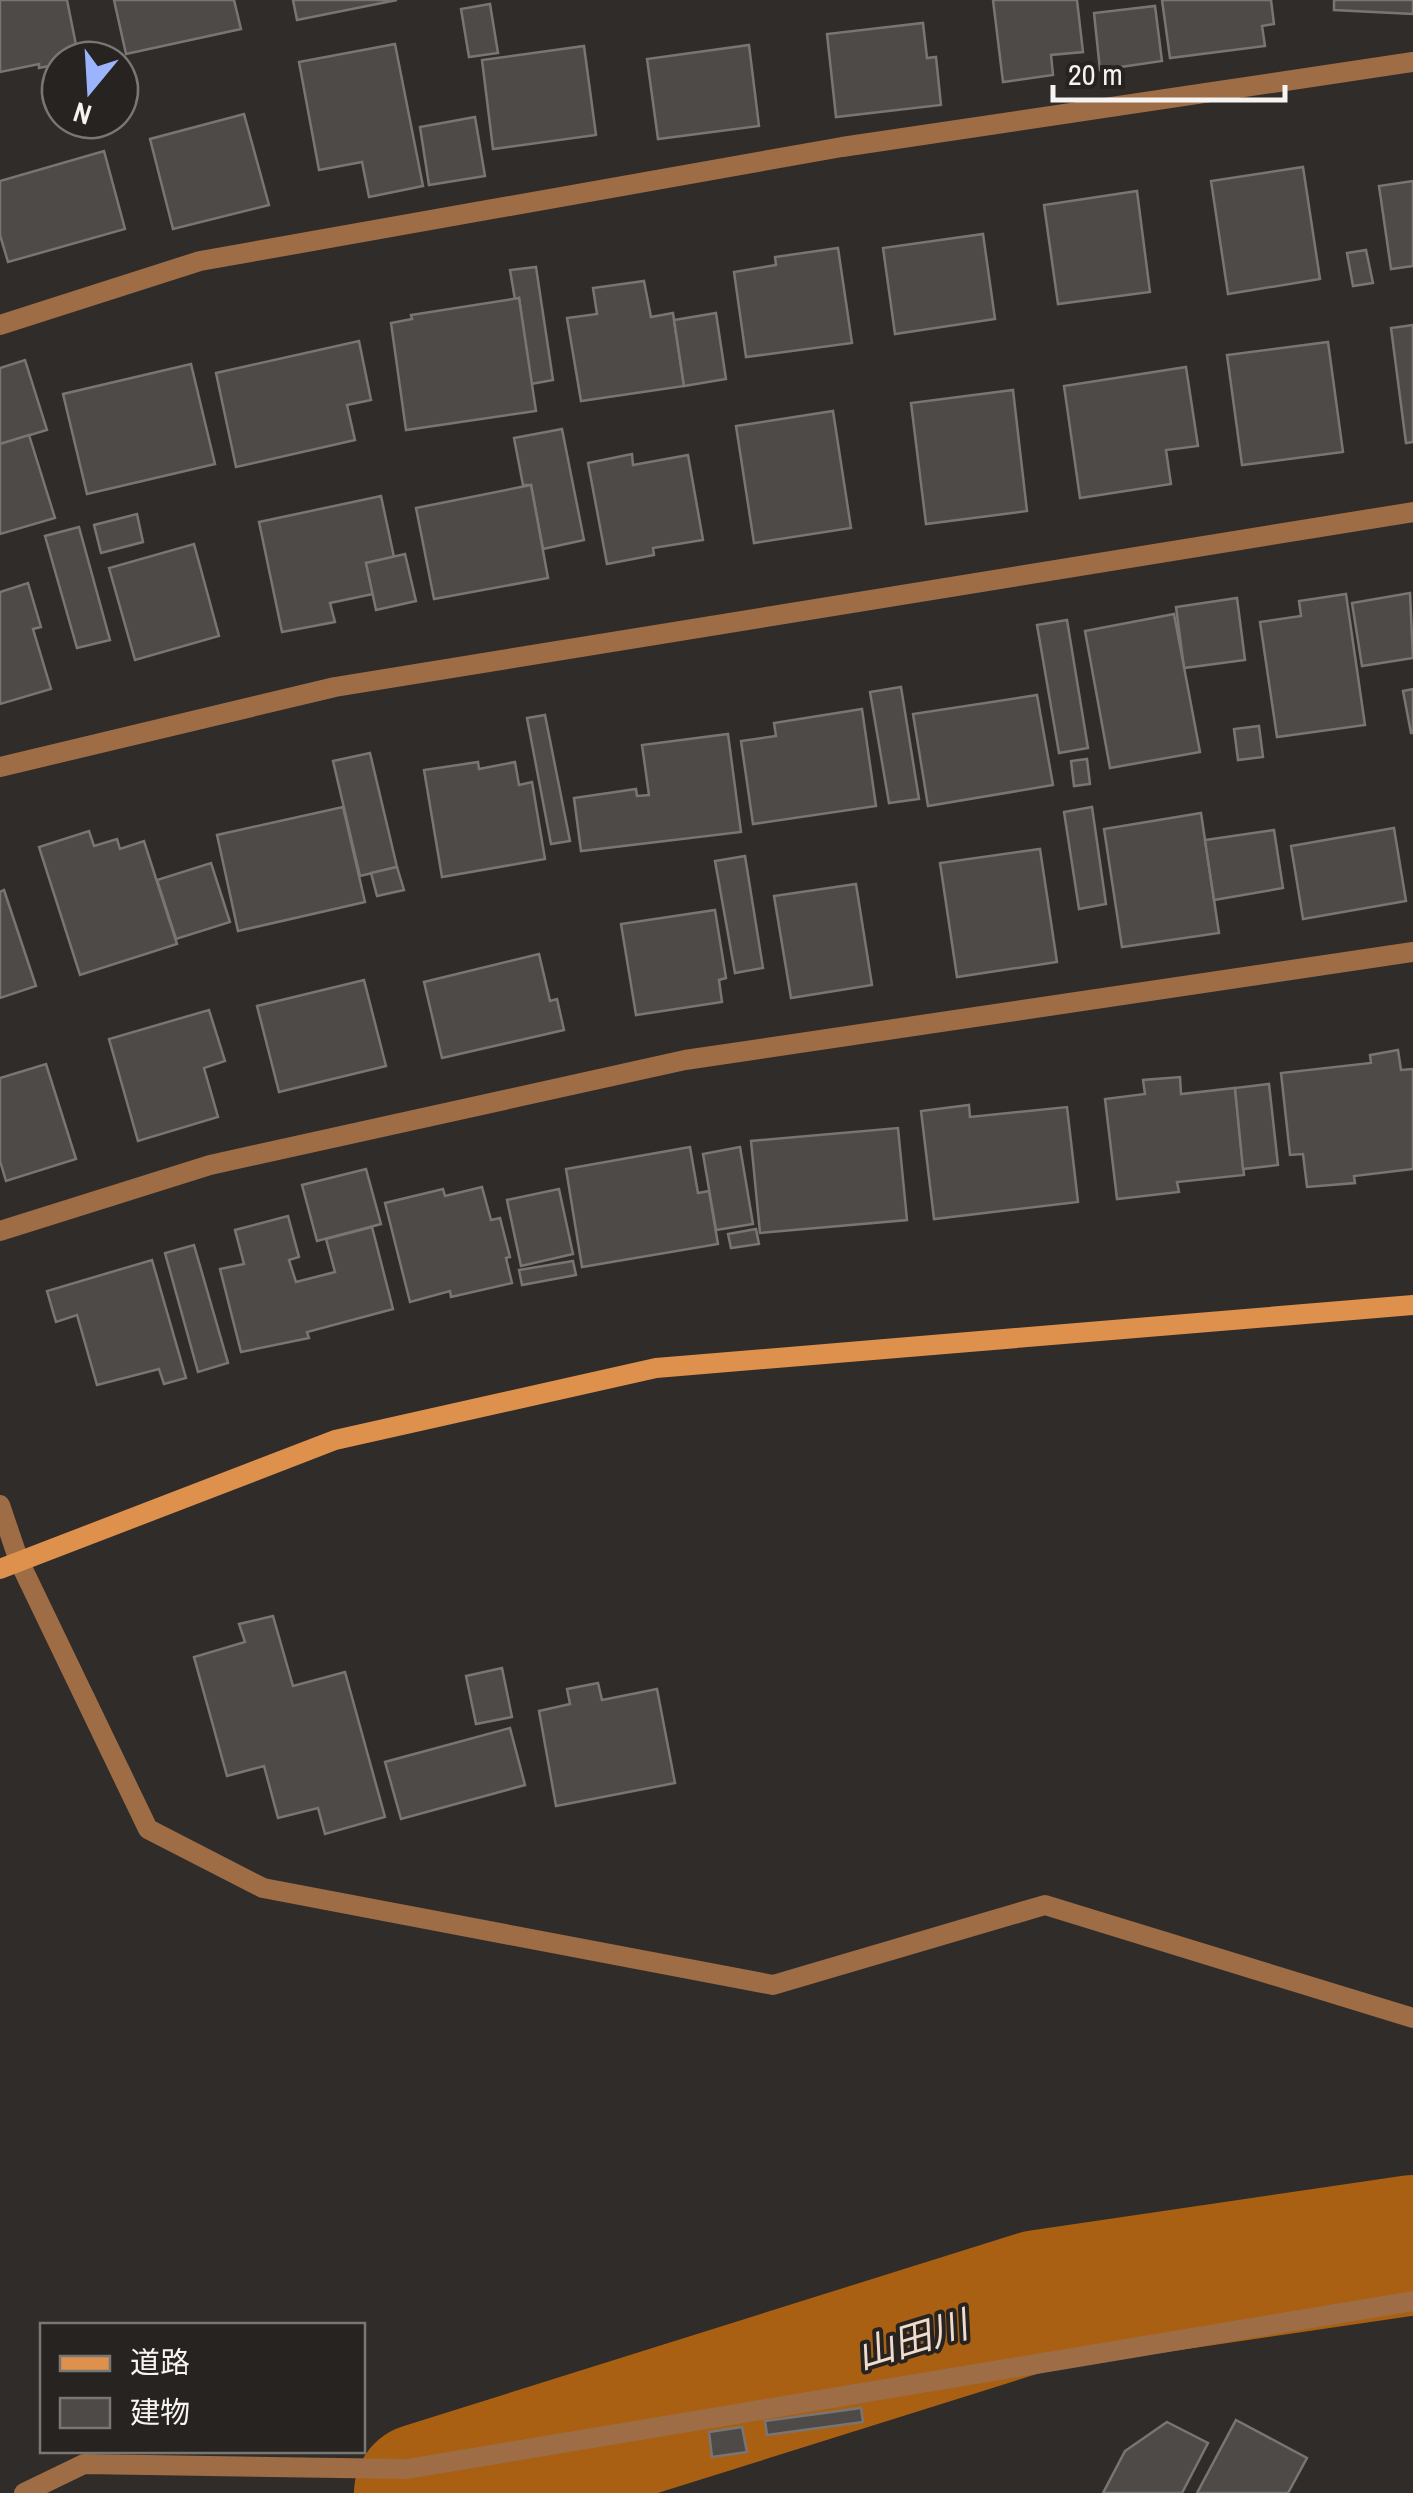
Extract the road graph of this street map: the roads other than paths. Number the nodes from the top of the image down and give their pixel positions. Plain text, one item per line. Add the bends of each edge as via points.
1 (1413, 62) edge
2 (0, 324) edge
3 (1413, 512) edge
4 (0, 766) edge
5 (1413, 952) edge
6 (0, 1231) edge
7 (1413, 1306) edge
8 (0, 1506) edge
9 (9, 1565) edge
10 (1413, 2018) edge
11 (1413, 2301) edge
12 (24, 2493) edge

1 - 2 street via 842,147 200,261
3 - 4 street via 335,687
5 - 6 street via 685,1060 210,1165
7 - 9 street via 656,1368 335,1440
8 - 9 street
9 - 10 street via 148,1829 264,1888 773,1984 1046,1905
11 - 12 street via 407,2469 84,2464

